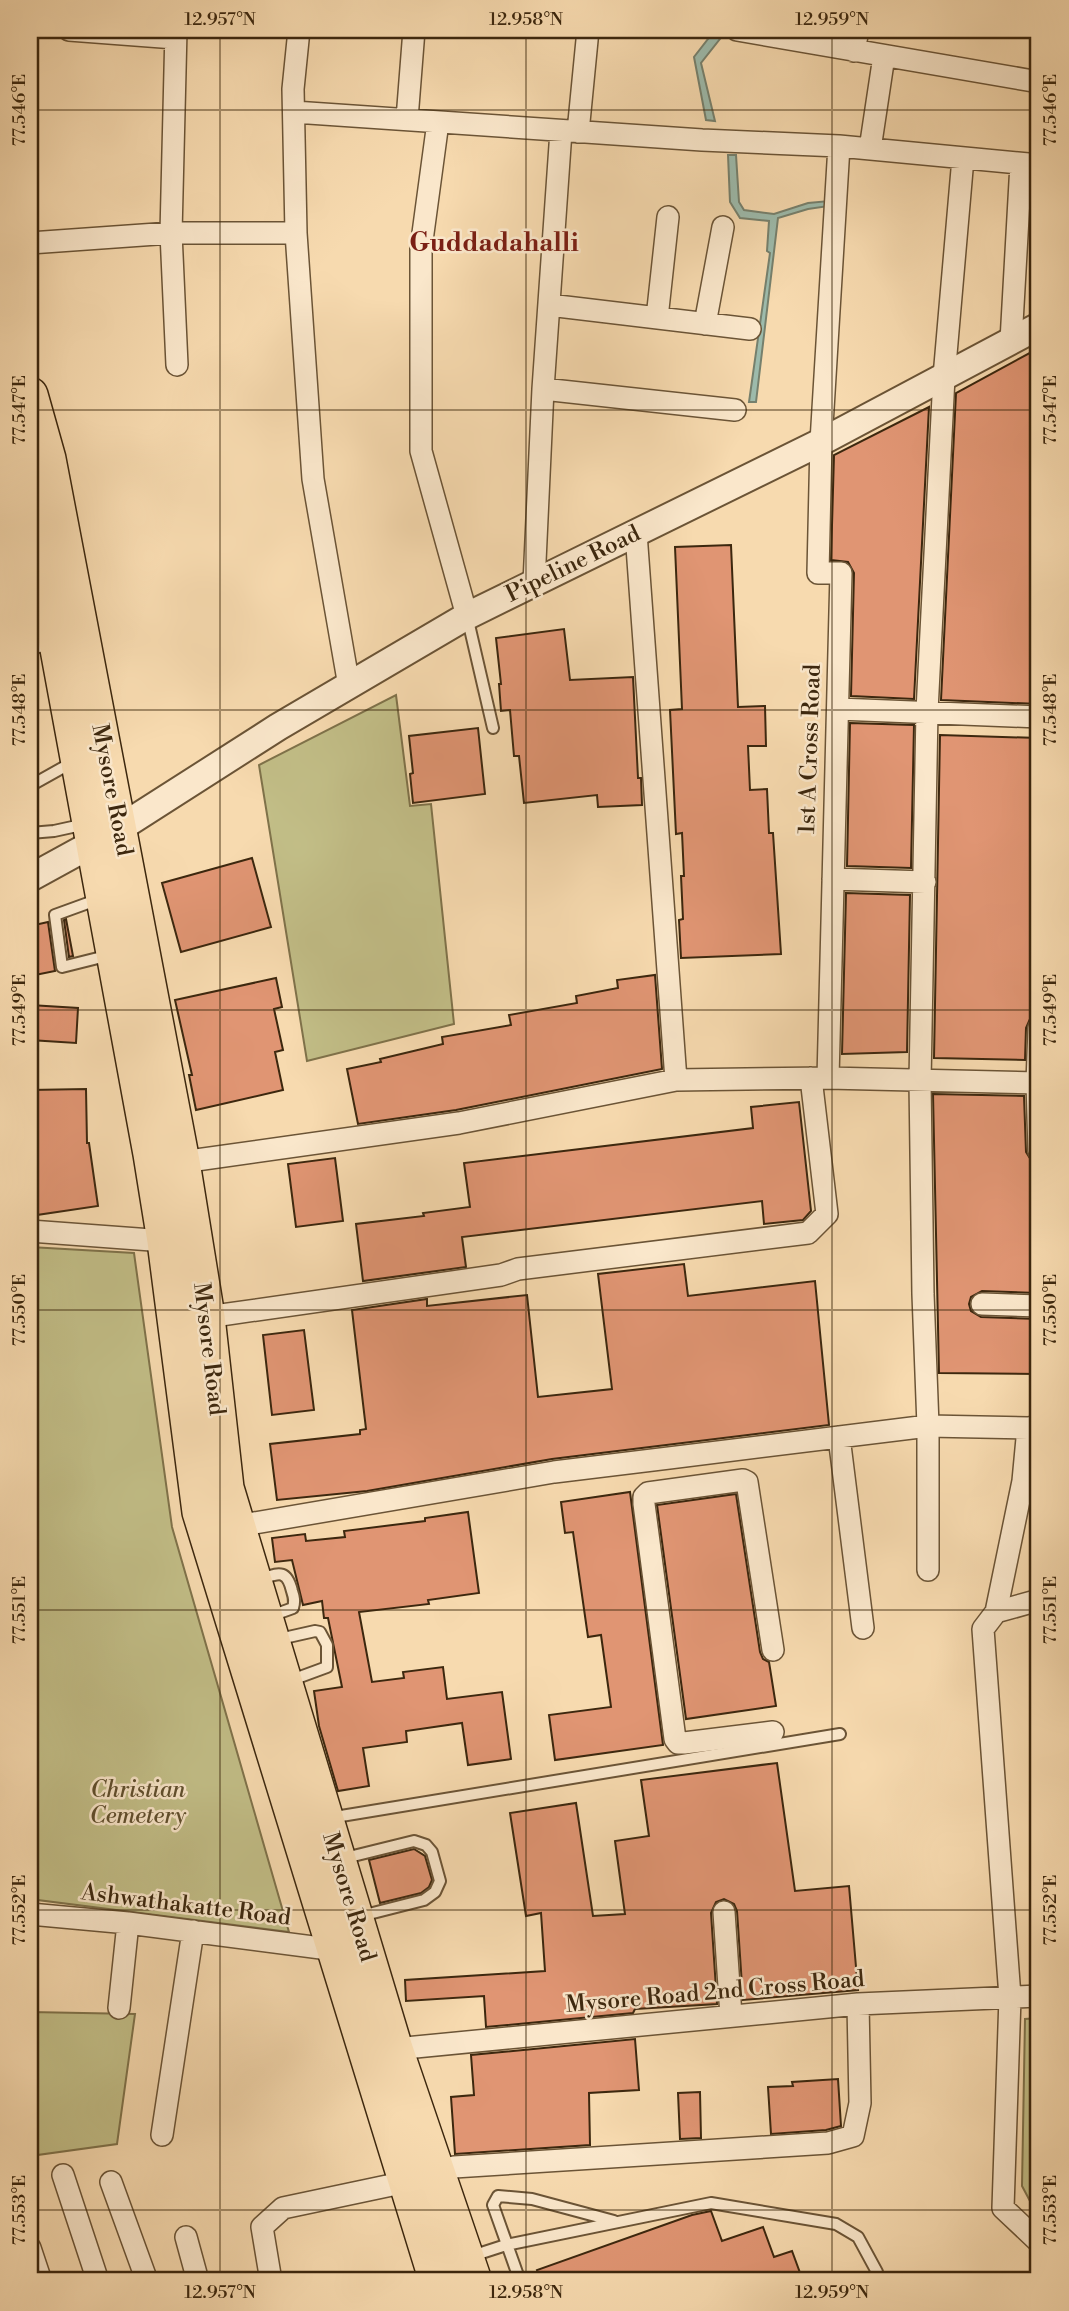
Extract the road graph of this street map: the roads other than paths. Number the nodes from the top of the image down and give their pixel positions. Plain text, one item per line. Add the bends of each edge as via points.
1 (69, 30) edge
2 (299, 30) edge
3 (414, 30) edge
4 (589, 30) edge
5 (737, 30) edge
6 (858, 30) edge
7 (176, 34) edge
8 (854, 51) junction
9 (884, 56) junction
10 (1039, 82) edge
11 (294, 112) junction
12 (407, 120) junction
13 (438, 122) junction
14 (570, 132) junction
15 (839, 146) junction
16 (870, 149) junction
17 (963, 158) junction
18 (1030, 164) edge
19 (668, 217) dead end
20 (723, 227) dead end
21 (171, 233) junction
22 (296, 233) junction
23 (30, 243) edge
24 (549, 304) junction
25 (657, 318) junction
26 (705, 324) junction
27 (1039, 326) edge
28 (750, 330) dead end
29 (1011, 341) junction
30 (177, 365) dead end
31 (944, 377) junction
32 (543, 389) junction
33 (30, 395) edge
34 (735, 410) dead end
35 (821, 442) junction
36 (30, 497) edge
37 (636, 533) junction
38 (534, 583) junction
39 (467, 616) junction
40 (43, 647) edge
41 (349, 686) junction
42 (838, 709) junction
43 (927, 711) junction
44 (1039, 717) edge
45 (493, 728) dead end
46 (77, 760) junction
47 (30, 786) edge
48 (100, 832) junction
49 (30, 834) edge
50 (30, 878) edge
51 (833, 878) junction
52 (926, 881) junction
53 (102, 898) junction
54 (113, 954) junction
55 (1039, 1028) edge
56 (820, 1078) junction
57 (676, 1080) junction
58 (920, 1081) junction
59 (1038, 1083) edge
60 (1039, 1152) edge
61 (182, 1162) junction
62 (30, 1231) edge
63 (165, 1241) junction
64 (982, 1304) dead end
65 (1039, 1306) edge
66 (207, 1317) junction
67 (928, 1426) junction
68 (1034, 1427) edge
69 (839, 1437) junction
70 (729, 1451) junction
71 (669, 1458) junction
72 (732, 1481) junction
73 (672, 1489) junction
74 (237, 1526) junction
75 (928, 1570) dead end
76 (1039, 1601) edge
77 (996, 1612) junction
78 (863, 1628) dead end
79 (269, 1630) junction
80 (772, 1650) dead end
81 (285, 1683) junction
82 (773, 1732) dead end
83 (839, 1734) dead end
84 (326, 1818) junction
85 (338, 1859) junction
86 (724, 1912) dead end
87 (30, 1914) edge
88 (128, 1923) junction
89 (345, 1930) junction
90 (193, 1931) junction
91 (1039, 1996) edge
92 (1010, 1997) junction
93 (858, 2004) junction
94 (119, 2008) dead end
95 (731, 2016) junction
96 (395, 2049) junction
97 (162, 2135) dead end
98 (63, 2175) dead end
99 (422, 2177) junction
100 (111, 2182) dead end
101 (617, 2222) junction
102 (186, 2237) dead end
103 (1039, 2242) edge
104 (506, 2245) junction
105 (30, 2248) edge
106 (470, 2270) edge
107 (41, 2281) edge
108 (98, 2281) edge
109 (147, 2281) edge
110 (198, 2281) edge
111 (271, 2281) edge
112 (438, 2281) edge
113 (520, 2281) edge
114 (877, 2281) edge

1 - 7 street
2 - 11 street
3 - 12 street
4 - 14 street
5 - 8 street
6 - 8 street
7 - 21 street
8 - 9 street
9 - 10 street
9 - 16 street
11 - 12 street
11 - 22 street
12 - 13 street
13 - 14 street
13 - 39 street via 421,248 421,451
14 - 15 street
14 - 24 street
15 - 16 street
15 - 35 street
16 - 17 street
17 - 18 street
17 - 31 street
18 - 29 street
19 - 25 street
20 - 26 street
21 - 22 street
21 - 23 street
21 - 30 street
22 - 41 street via 313,479
24 - 25 street
24 - 32 street
25 - 26 street
26 - 28 street
27 - 29 street, Pipeline Road
29 - 31 street, Pipeline Road
31 - 35 street, Pipeline Road
31 - 43 street
32 - 34 street
32 - 38 street
33 - 48 highway, Mysore Road via 48,459
35 - 37 street, Pipeline Road
35 - 42 street, 1st A Cross Road via 818,573 841,573
36 - 40 highway, Mysore Road
37 - 38 street, Pipeline Road
37 - 57 street
38 - 39 street, Pipeline Road
39 - 41 street, Pipeline Road
39 - 45 lane
40 - 46 highway, Mysore Road
41 - 48 street, Pipeline Road
42 - 43 street
42 - 51 street, 1st A Cross Road
43 - 44 street
43 - 52 street
46 - 47 lane
46 - 48 highway, Mysore Road
48 - 49 lane
48 - 50 street, Pipeline Road
48 - 53 highway, Mysore Road
48 - 61 highway, Mysore Road
51 - 52 street
51 - 56 street, 1st A Cross Road
52 - 58 street
53 - 54 highway, Mysore Road
53 - 54 lane via 55,915 62,967
54 - 63 highway, Mysore Road
55 - 59 street
56 - 57 street
56 - 58 street
56 - 66 street, 1st A Cross Road via 827,1214 808,1233 518,1269
57 - 61 street via 459,1123
58 - 59 street
58 - 67 street
59 - 60 street
61 - 66 highway, Mysore Road
62 - 63 street
63 - 89 highway, Mysore Road via 201,1513
64 - 65 street
66 - 74 highway, Mysore Road via 226,1488
67 - 68 street
67 - 69 street
67 - 75 street
68 - 77 street
69 - 70 street
69 - 78 street
70 - 71 street
70 - 72 street
71 - 73 street
71 - 74 street via 554,1472
72 - 73 street
72 - 80 street via 743,1480 749,1486
73 - 82 street via 648,1493 644,1504 675,1739 684,1744
74 - 79 highway, Mysore Road
76 - 77 street
77 - 92 street via 983,1629
79 - 81 highway, Mysore Road
79 - 81 lane via 315,1631 327,1645 327,1667
81 - 84 highway, Mysore Road
83 - 84 lane
84 - 85 highway, Mysore Road
85 - 89 highway, Mysore Road
85 - 89 lane via 414,1841 432,1852 440,1881 424,1900
86 - 95 street
87 - 88 street, Ashwathakatte Road
88 - 90 street, Ashwathakatte Road
88 - 94 street
89 - 90 street, Ashwathakatte Road
89 - 96 highway, Mysore Road
89 - 99 highway, Mysore Road
90 - 97 street
91 - 92 street, Mysore Road 2nd Cross Road
92 - 93 street, Mysore Road 2nd Cross Road
92 - 103 street via 1003,2208
93 - 95 street, Mysore Road 2nd Cross Road
93 - 99 street via 860,2103 853,2136 828,2143 454,2167
95 - 96 street, Mysore Road 2nd Cross Road
96 - 99 highway, Mysore Road
98 - 108 street
99 - 106 highway, Mysore Road
99 - 111 street via 283,2208 262,2227
99 - 112 highway, Mysore Road
100 - 109 street
101 - 104 lane
101 - 104 lane via 532,2199 498,2196 493,2205
101 - 114 lane via 711,2203 836,2224 859,2237
102 - 110 street
104 - 106 lane
104 - 113 lane
105 - 107 street

